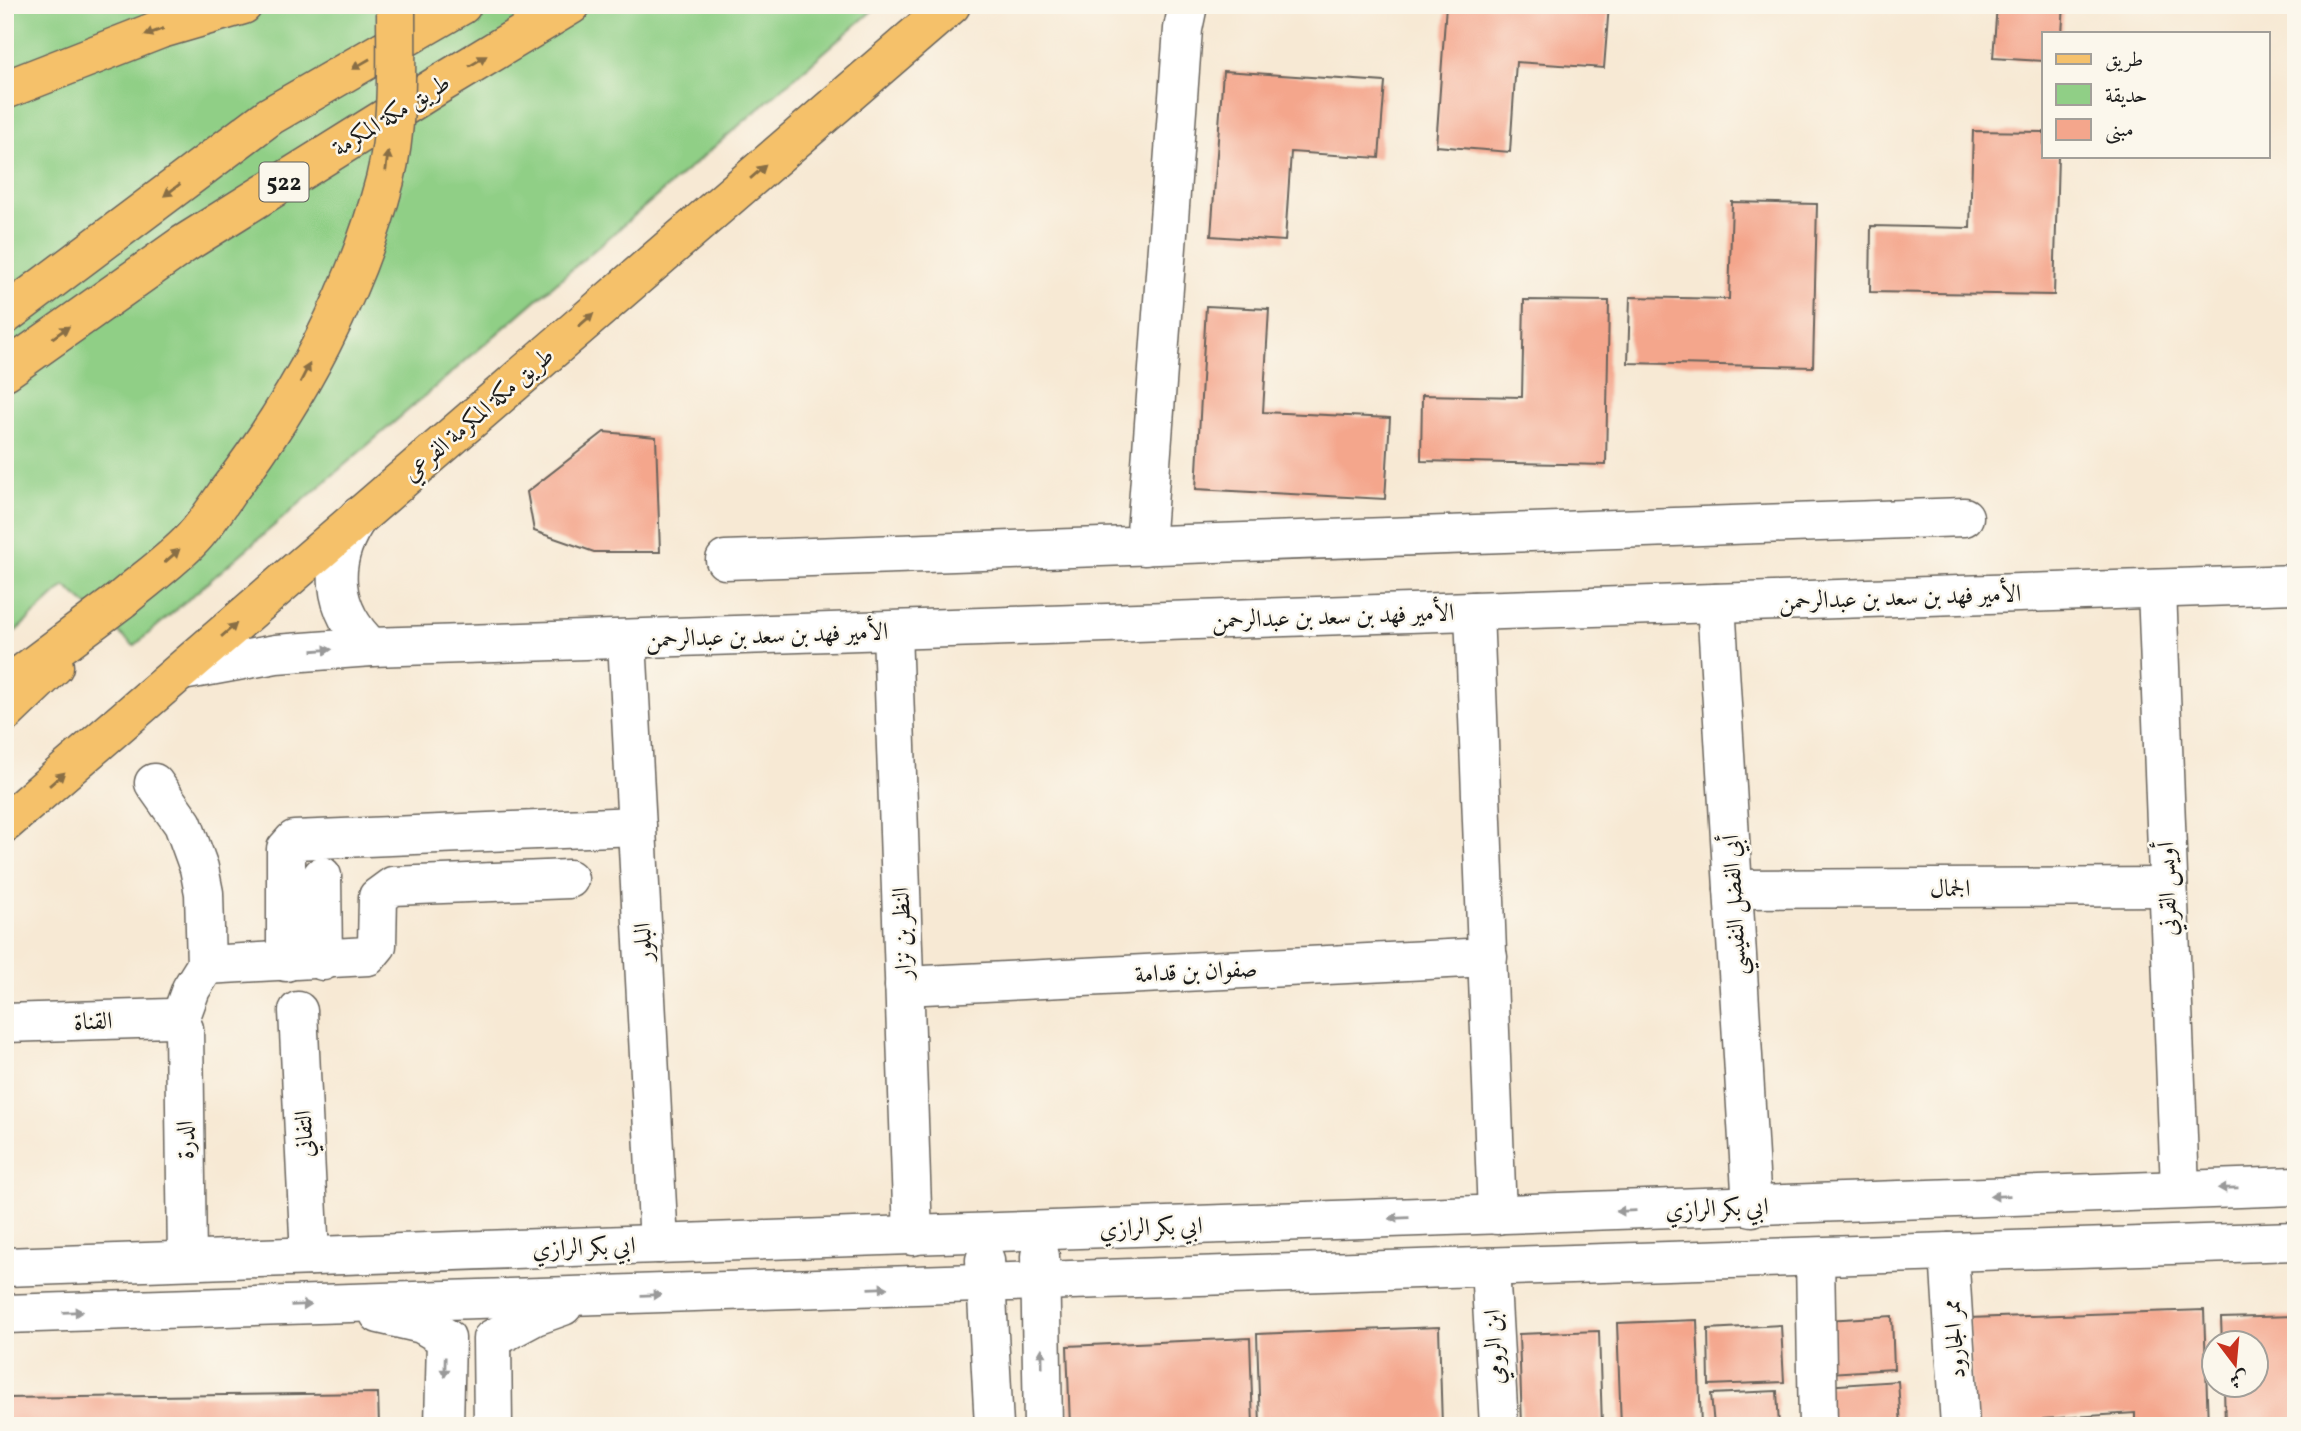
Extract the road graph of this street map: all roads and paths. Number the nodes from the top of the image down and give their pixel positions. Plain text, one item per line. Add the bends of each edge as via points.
1 (243, 5) edge
2 (396, 5) edge
3 (462, 5) edge
4 (571, 5) edge
5 (951, 5) edge
6 (1188, 5) edge
7 (5, 90) edge
8 (5, 315) edge
9 (5, 371) edge
10 (359, 516) junction
11 (1964, 517) dead end
12 (1145, 546) junction
13 (725, 560) dead end
14 (2296, 584) edge
15 (2157, 589) junction
16 (121, 600) junction
17 (1716, 603) junction
18 (1474, 611) junction
19 (892, 631) junction
20 (627, 640) junction
21 (371, 647) junction
22 (182, 671) junction
23 (5, 687) edge
24 (5, 713) edge
25 (154, 783) dead end
26 (5, 823) edge
27 (637, 826) junction
28 (322, 876) dead end
29 (569, 879) dead end
30 (2167, 887) junction
31 (1733, 889) junction
32 (1488, 957) junction
33 (323, 961) junction
34 (286, 962) junction
35 (206, 965) junction
36 (904, 986) junction
37 (298, 1011) dead end
38 (179, 1021) junction
39 (5, 1023) edge
40 (2296, 1186) edge
41 (2180, 1189) junction
42 (1752, 1207) junction
43 (1497, 1215) junction
44 (1039, 1231) junction
45 (984, 1233) junction
46 (913, 1236) junction
47 (2296, 1241) edge
48 (659, 1244) junction
49 (1948, 1252) junction
50 (310, 1256) junction
51 (1815, 1257) junction
52 (187, 1261) junction
53 (5, 1267) edge
54 (1490, 1267) junction
55 (1041, 1283) junction
56 (986, 1284) junction
57 (591, 1296) junction
58 (339, 1304) junction
59 (5, 1314) edge
60 (444, 1426) edge
61 (493, 1426) edge
62 (994, 1426) edge
63 (1043, 1426) edge
64 (1499, 1426) edge
65 (1818, 1426) edge
66 (1960, 1426) edge

1 -> 7 main road via 161,29
16 -> 2 main road, bridge via 193,538 261,449 334,315 357,264 385,178 397,78
3 -> 8 main road, 522 via 270,116
9 -> 4 main road, طريق مكة المكرمة / 522 via 184,244
10 -> 5 main road, طريق مكة المكرمة الفرعي
6 - 12 street
10 - 21 street via 340,548 337,584 347,620
22 -> 10 main road, طريق مكة المكرمة الفرعي
11 - 12 street
12 - 13 street
14 - 15 street, الأمير فهد بن سعد بن عبدالرحمن
15 - 17 street, الأمير فهد بن سعد بن عبدالرحمن
15 - 30 street, أويس القرني
16 - 23 main road
16 - 24 main road
17 - 18 street, الأمير فهد بن سعد بن عبدالرحمن
17 - 31 street, أبي الفضل النفيسي
18 - 19 street, الأمير فهد بن سعد بن عبدالرحمن
18 - 32 street
19 - 20 street, الأمير فهد بن سعد بن عبدالرحمن
19 - 36 street, النظر بن نزار
20 - 21 street, الأمير فهد بن سعد بن عبدالرحمن
20 - 27 street, البلور
22 -> 21 street, الأمير فهد بن سعد بن عبدالرحمن via 276,654
26 -> 22 main road, طريق مكة المكرمة الفرعي
25 - 35 street via 183,824 199,868
27 - 34 street via 294,840 286,849
27 - 48 street, البلور
28 - 33 street
29 - 33 street via 393,886 377,897 374,952 363,958
30 - 31 street, الجمال
30 - 41 street, أويس القرني
31 - 42 street, أبي الفضل النفيسي
32 - 36 street, صفوان بن قدامة
32 - 43 street
33 - 34 street
34 - 35 street
35 - 38 street
36 - 46 street, النظر بن نزار
37 - 50 street, التفاني
38 - 39 street, القناة
38 - 52 street, الدرة via 184,1030
40 -> 41 street, ابي بكر الرازي
41 -> 42 street, ابي بكر الرازي
42 -> 43 street, ابي بكر الرازي
43 -> 44 street, ابي بكر الرازي
44 - 45 street, ابي بكر الرازي
44 - 55 street
45 - 46 street, ابي بكر الرازي
45 - 56 street
46 - 48 street, ابي بكر الرازي
47 - 49 street, ابي بكر الرازي
48 - 50 street, ابي بكر الرازي
49 - 51 street, ابي بكر الرازي
49 - 66 street, ممر الجارود
50 - 52 street, ابي بكر الرازي
51 - 54 street, ابي بكر الرازي
51 - 65 street
52 - 53 street, ابي بكر الرازي
54 - 55 street, ابي بكر الرازي
54 - 64 street, ابن الرومي
55 - 56 street, ابي بكر الرازي
63 -> 55 street
57 -> 56 street, ابي بكر الرازي
56 - 62 street
57 - 58 street, ابي بكر الرازي
57 - 61 street via 535,1315 492,1339
59 -> 58 street, ابي بكر الرازي
58 -> 60 street via 422,1324 446,1338

